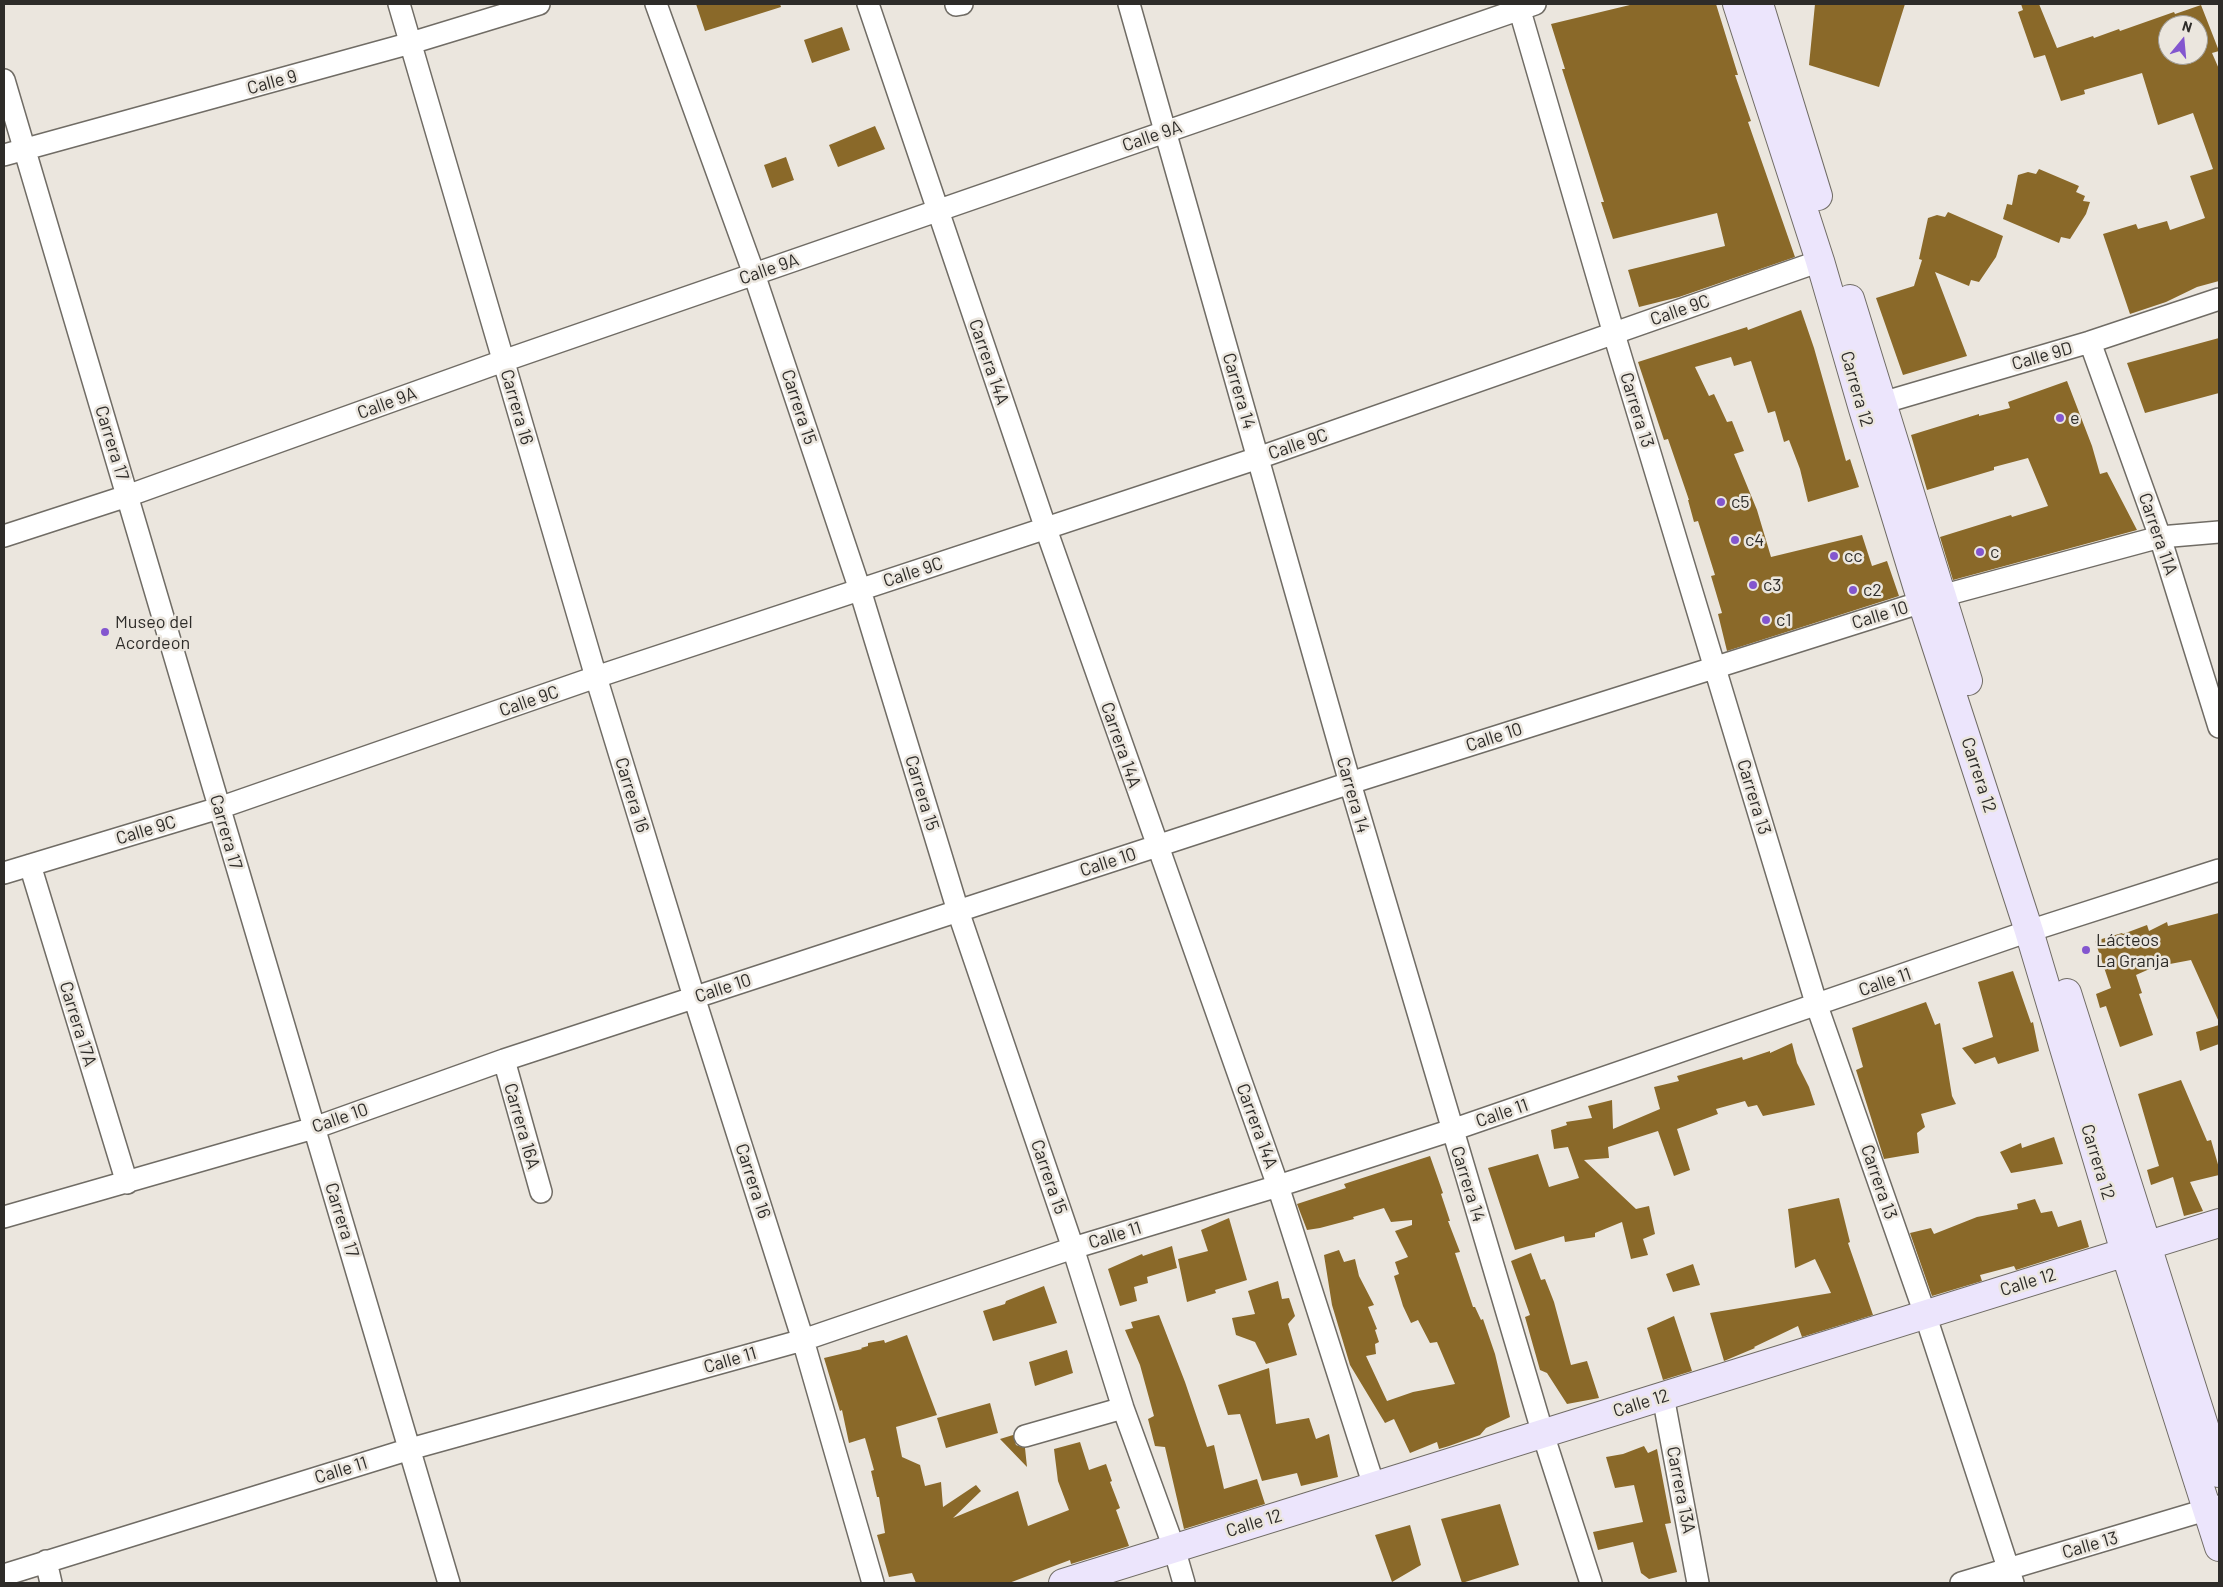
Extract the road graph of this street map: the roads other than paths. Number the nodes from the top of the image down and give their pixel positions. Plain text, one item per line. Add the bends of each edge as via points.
1 (399, 4) edge
2 (539, 4) edge
3 (656, 4) edge
4 (868, 4) edge
5 (1129, 4) edge
6 (1737, 4) edge
7 (1760, 4) edge
8 (1524, 6) edge
9 (411, 43) junction
10 (4, 80) edge
11 (1165, 131) junction
12 (24, 150) junction
13 (4, 155) edge
14 (938, 210) junction
15 (1820, 261) junction
16 (754, 274) junction
17 (2219, 299) edge
18 (1614, 334) junction
19 (2090, 342) junction
20 (503, 361) junction
21 (1872, 406) junction
22 (1258, 458) junction
23 (127, 496) junction
24 (1046, 529) junction
25 (2219, 532) edge
26 (4, 536) edge
27 (2160, 537) junction
28 (860, 590) junction
29 (1932, 599) junction
30 (1714, 667) junction
31 (596, 677) junction
32 (2219, 727) edge
33 (1350, 783) junction
34 (220, 808) junction
35 (1156, 846) junction
36 (30, 865) junction
37 (2219, 870) edge
38 (4, 873) edge
39 (958, 911) junction
40 (2038, 929) junction
41 (694, 998) junction
42 (1816, 1006) junction
43 (504, 1060) junction
44 (314, 1128) junction
45 (1452, 1130) junction
46 (127, 1183) junction
47 (1278, 1186) junction
48 (541, 1192) dead end
49 (4, 1217) edge
50 (2219, 1222) edge
51 (1074, 1248) junction
52 (2136, 1249) junction
53 (1925, 1314) junction
54 (804, 1340) junction
55 (1663, 1396) junction
56 (1123, 1408) junction
57 (1543, 1434) junction
58 (1025, 1436) dead end
59 (410, 1449) junction
60 (2219, 1473) edge
61 (1374, 1486) junction
62 (2214, 1508) edge
63 (2219, 1547) edge
64 (1174, 1548) junction
65 (46, 1561) junction
66 (4, 1575) edge
67 (2011, 1576) edge
68 (51, 1583) edge
69 (450, 1583) edge
70 (873, 1583) edge
71 (1062, 1583) edge
72 (1184, 1583) edge
73 (1592, 1583) edge
74 (1698, 1583) edge
75 (1961, 1583) edge

1 - 9 street, Carrera 16
2 - 9 street, Calle 9
3 - 16 street, Carrera 15
4 - 14 street, Carrera 14A
5 - 11 street, Carrera 14
6 - 15 street, Carrera 12
7 - 21 street, Carrera 12
8 - 11 street, Calle 9A
8 - 18 street, Carrera 13
9 - 12 street, Calle 9
9 - 20 street, Carrera 16
10 - 12 street, Carrera 17
11 - 14 street, Calle 9A
11 - 22 street, Carrera 14
12 - 13 street, Calle 9
12 - 23 street, Carrera 17
14 - 16 street, Calle 9A
14 - 24 street, Carrera 14A
15 - 18 street, Calle 9C
15 - 21 street, Carrera 12
16 - 20 street, Calle 9A
16 - 28 street, Carrera 15
17 - 19 street, Calle 9D
18 - 22 street, Calle 9C
18 - 30 street, Carrera 13
19 - 21 street, Calle 9D
19 - 27 street, Carrera 11A
20 - 23 street, Calle 9A
20 - 31 street, Carrera 16
21 - 29 street, Carrera 12
22 - 24 street, Calle 9C
22 - 33 street, Carrera 14
23 - 26 street, Calle 9A
23 - 34 street, Carrera 17
24 - 28 street, Calle 9C
24 - 35 street, Carrera 14A
25 - 27 street, Calle 10
27 - 29 street, Calle 10
27 - 32 street, Carrera 11A
28 - 31 street, Calle 9C
28 - 39 street, Carrera 15
29 - 30 street, Calle 10
29 - 40 street, Carrera 12
30 - 33 street, Calle 10
30 - 42 street, Carrera 13
31 - 34 street, Calle 9C
31 - 41 street, Carrera 16
33 - 35 street, Calle 10
33 - 45 street, Carrera 14
34 - 36 street, Calle 9C
34 - 44 street, Carrera 17
35 - 39 street, Calle 10
35 - 47 street, Carrera 14A
36 - 38 street, Calle 9C
36 - 46 street, Carrera 17A
37 - 40 street, Calle 11
39 - 41 street, Calle 10
39 - 51 street, Carrera 15
40 - 42 street, Calle 11
40 - 52 street, Carrera 12
41 - 43 street, Calle 10
41 - 54 street, Carrera 16
42 - 45 street, Calle 11
42 - 53 street, Carrera 13
43 - 44 street, Calle 10
43 - 48 street, Carrera 16A
44 - 46 street, Calle 10
44 - 59 street, Carrera 17
45 - 47 street, Calle 11
45 - 57 street, Carrera 14
46 - 49 street, Calle 10
47 - 51 street, Calle 11
47 - 61 street, Carrera 14A
50 - 52 street, Calle 12
51 - 54 street, Calle 11
51 - 56 street, Carrera 15
52 - 53 street, Calle 12
52 - 60 street, Carrera 12
52 - 62 street, Carrera 12
53 - 55 street, Calle 12
53 - 67 street, Carrera 13
54 - 59 street, Calle 11
54 - 70 street, Carrera 16
55 - 57 street, Calle 12
55 - 74 street, Carrera 13A
56 - 58 street
56 - 64 street, Carrera 15
57 - 61 street, Calle 12
57 - 73 street, Carrera 14
59 - 65 street, Calle 11
59 - 69 street, Carrera 17
61 - 64 street, Calle 12
62 - 63 street, Carrera 12
62 - 67 street, Calle 13
64 - 71 street, Calle 12
64 - 72 street, Carrera 15
65 - 66 street, Calle 11
65 - 68 street
67 - 75 street, Calle 13

